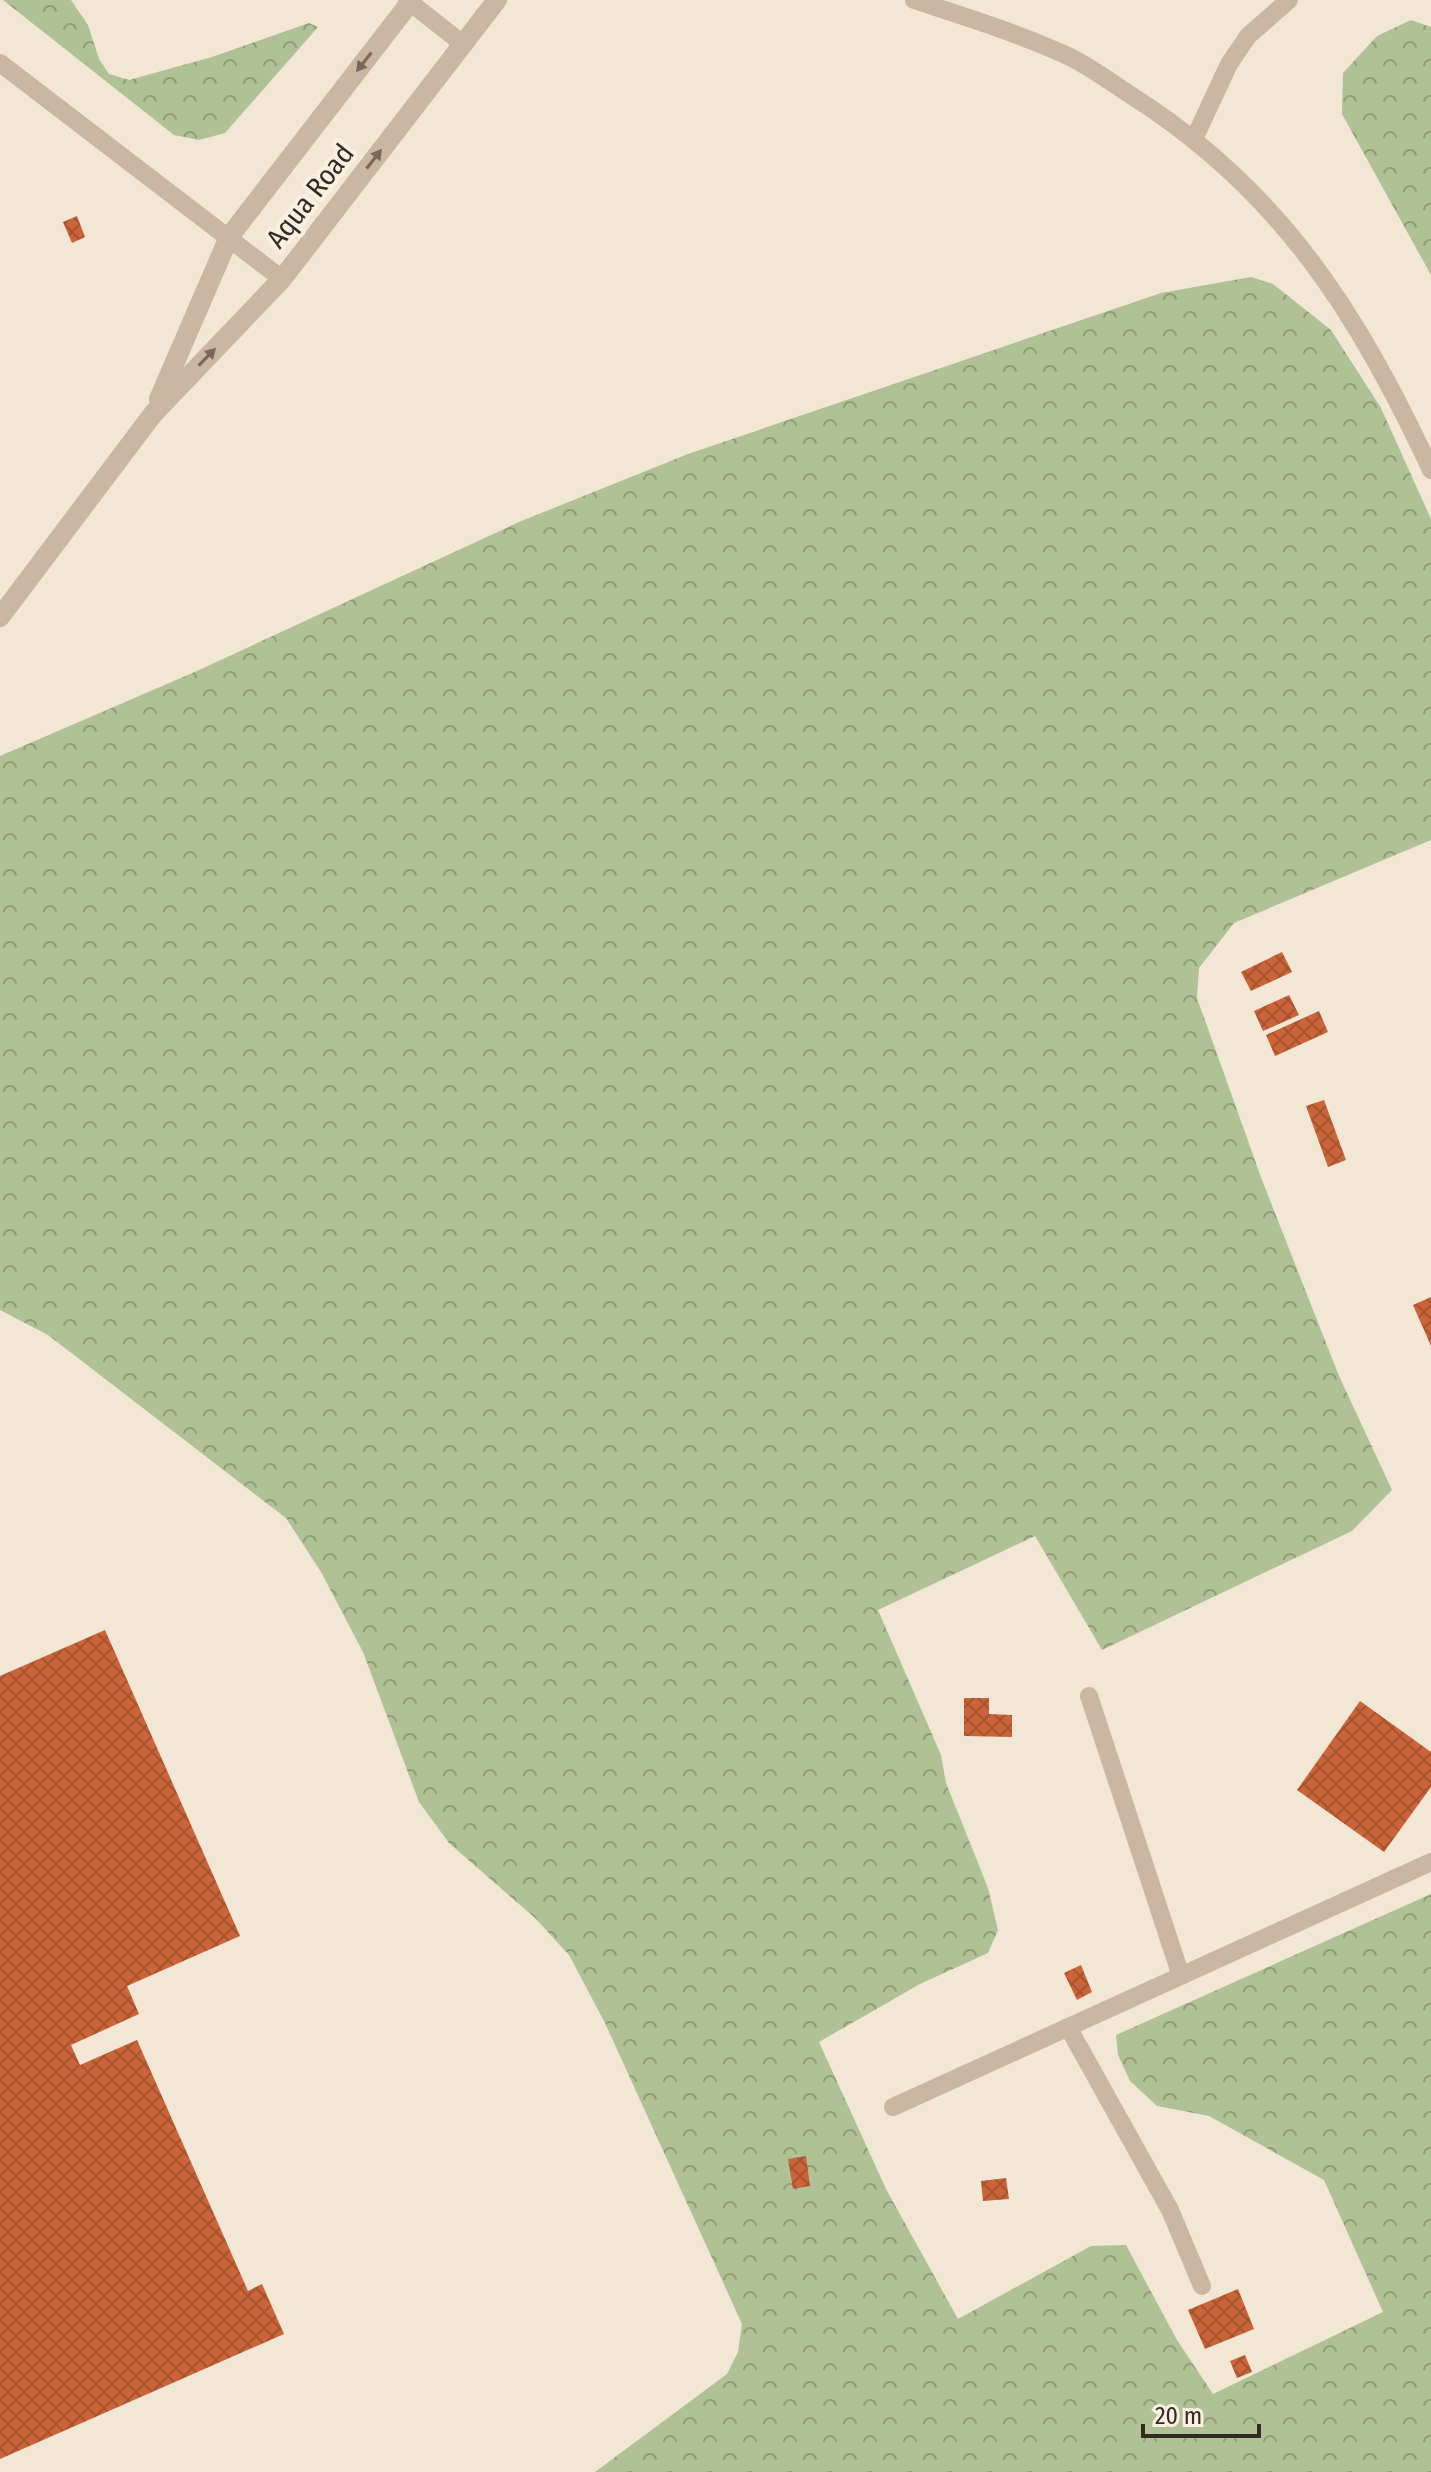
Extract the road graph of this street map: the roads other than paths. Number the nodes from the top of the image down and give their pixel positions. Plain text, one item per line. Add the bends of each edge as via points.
1 (497, 0) edge
2 (914, 0) edge
3 (1289, 0) edge
4 (410, 1) edge
5 (463, 44) junction
6 (0, 63) edge
7 (1195, 137) junction
8 (229, 237) junction
9 (282, 279) junction
10 (153, 414) junction
11 (1431, 470) edge
12 (0, 617) edge
13 (1089, 1696) dead end
14 (1431, 1862) edge
15 (1181, 1976) junction
16 (1068, 2027) junction
17 (893, 2107) dead end
18 (1202, 2286) dead end

1 - 5 street, Aqua Road
2 - 7 lane via 1070,57
3 - 7 lane via 1248,36
4 - 5 lane
4 -> 8 street, Aqua Road
9 -> 5 street, Aqua Road
6 - 8 lane
7 - 11 lane via 1294,235 1336,291
8 - 9 lane
8 - 10 street, Aqua Road
10 -> 9 street, Aqua Road
10 - 12 street, Aqua Road
13 - 15 lane
14 - 15 lane
15 - 16 lane
16 - 17 lane
16 - 18 lane via 1163,2196

